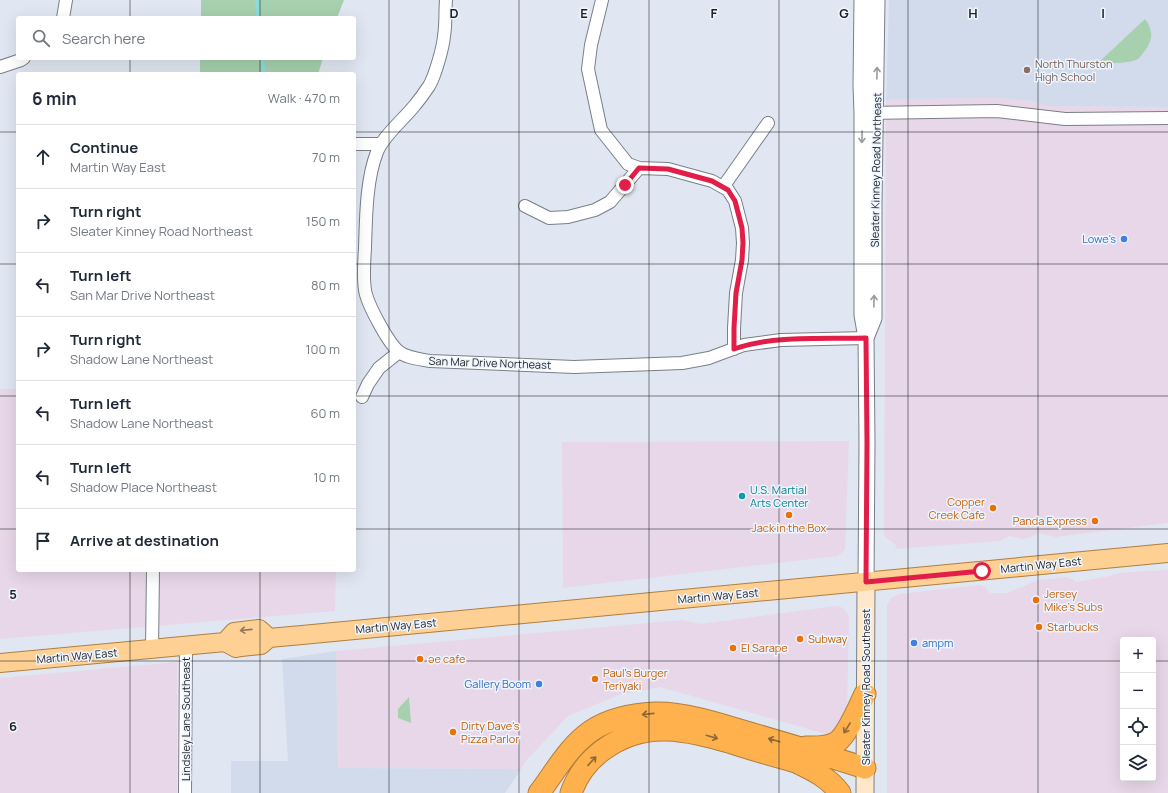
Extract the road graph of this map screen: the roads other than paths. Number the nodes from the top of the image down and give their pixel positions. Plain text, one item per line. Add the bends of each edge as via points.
1 (66, 0) edge
2 (446, 0) edge
3 (602, 0) edge
4 (862, 0) edge
5 (878, 0) edge
6 (63, 16) edge
7 (21, 60) edge
8 (0, 67) edge
9 (869, 113) junction
10 (1168, 118) edge
11 (768, 123) dead end
12 (356, 144) edge
13 (381, 144) junction
14 (639, 168) junction
15 (723, 187) junction
16 (525, 206) dead end
17 (866, 338) junction
18 (734, 349) junction
19 (399, 352) junction
20 (362, 397) dead end
21 (1168, 553) edge
22 (153, 572) edge
23 (866, 582) junction
24 (186, 646) junction
25 (152, 649) junction
26 (0, 663) edge
27 (865, 694) junction
28 (800, 747) junction
29 (865, 768) junction
30 (186, 793) edge
31 (539, 793) edge
32 (571, 793) edge
33 (840, 793) edge
34 (865, 793) edge

1 - 6 street
2 - 13 street via 444,36 430,85
3 - 14 street via 590,45 588,69 601,130 628,164
4 - 9 street, Sleater Kinney Road Northeast via 860,85
9 -> 5 street, Sleater Kinney Road Northeast
7 - 8 street
9 - 10 street via 997,111 1065,119
9 - 17 street, Sleater Kinney Road Northeast via 862,315
11 - 15 street
12 - 13 street
13 - 19 street via 371,172 366,214 365,291 377,320
14 - 15 street via 668,169 712,181
14 - 16 street via 610,202 596,210 568,217 549,218
15 - 18 street via 735,201 742,228 742,260 736,300
17 - 18 street, San Mar Drive Northeast via 781,340 744,345
17 - 23 street, Sleater Kinney Road Northeast
18 - 19 street, San Mar Drive Northeast via 709,358 682,363 574,367 430,361 415,359
19 - 20 street via 379,368
21 - 23 main road, Martin Way East
22 - 25 street
23 - 24 main road, Martin Way East via 269,638 261,645 236,648 225,642
23 - 27 main road, Sleater Kinney Road Southeast
24 - 25 main road, Martin Way East
24 - 30 street, Lindsley Lane Southeast
25 - 26 main road, Martin Way East
27 -> 28 highway via 850,725 837,742 823,747
27 - 29 main road, Sleater Kinney Road Southeast
28 - 29 highway
28 -> 31 highway via 687,716 656,713 626,716 603,725 581,738
29 - 34 main road, Sleater Kinney Road Southeast
32 -> 33 highway via 579,776 599,752 627,736 658,729 702,735 796,762 827,779

